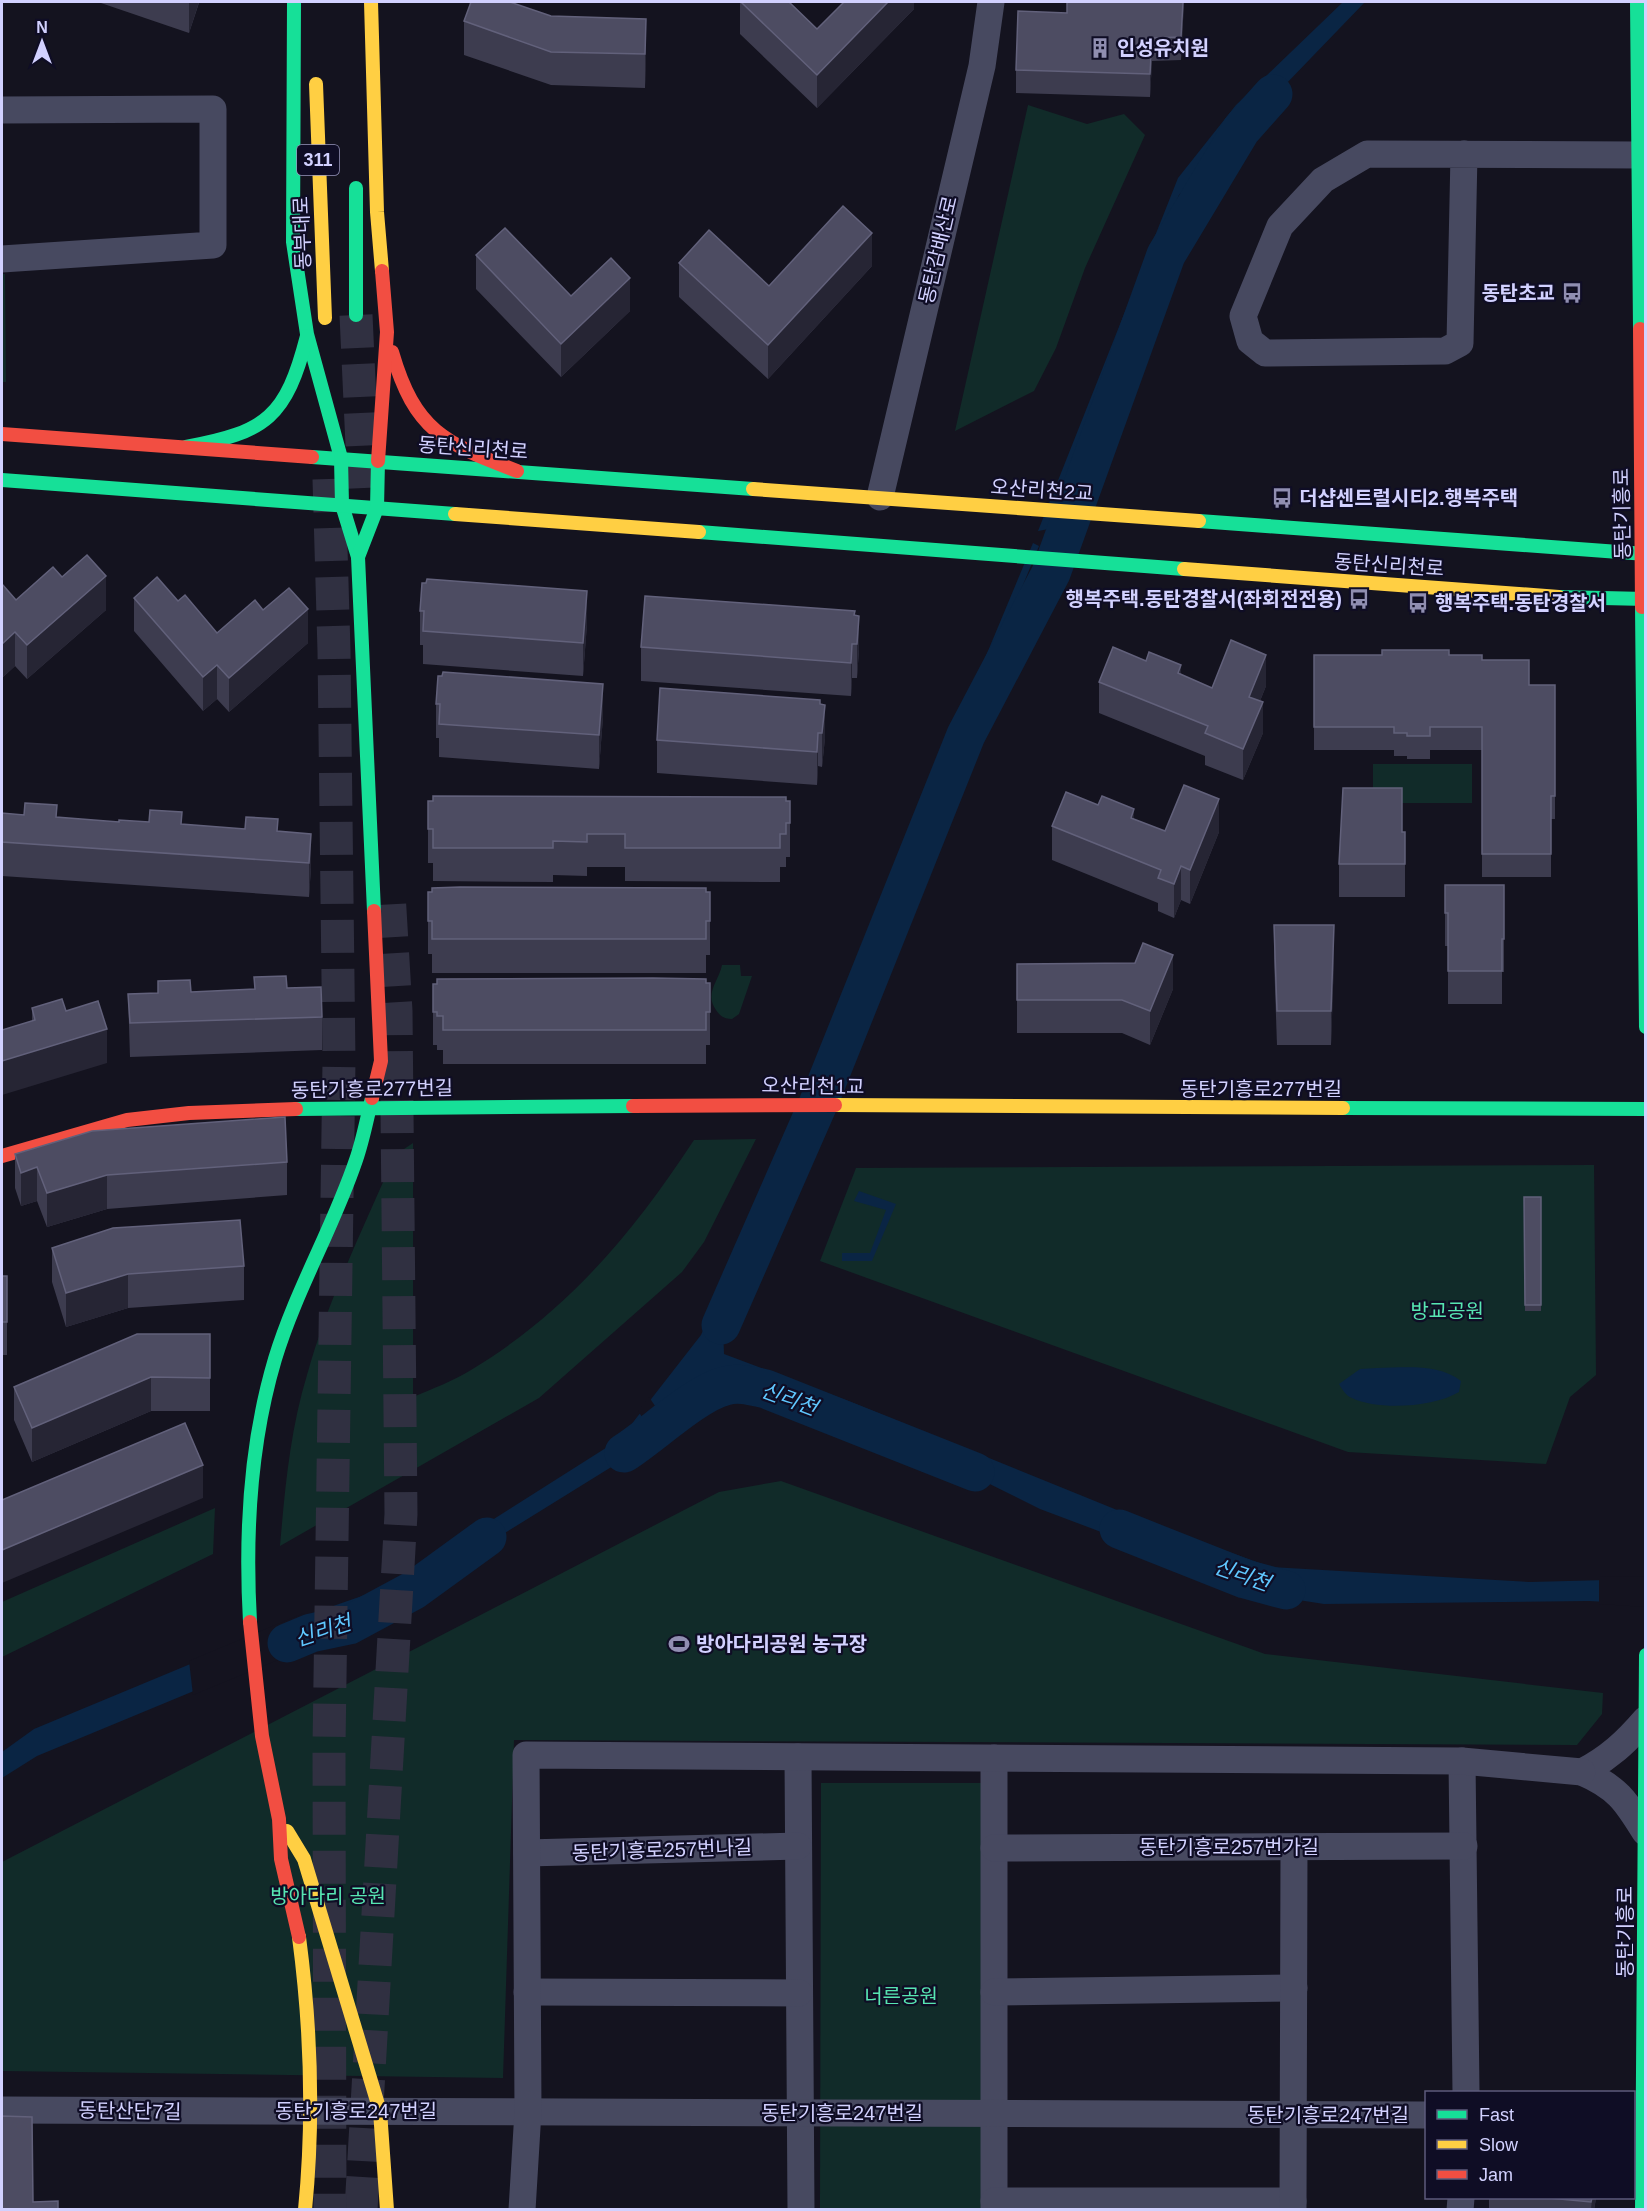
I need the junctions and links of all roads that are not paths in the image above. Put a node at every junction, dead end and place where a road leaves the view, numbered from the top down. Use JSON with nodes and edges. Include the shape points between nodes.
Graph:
{"nodes":[{"id":1,"x":294,"y":2,"type":"edge"},
{"id":2,"x":371,"y":2,"type":"edge"},
{"id":3,"x":991,"y":2,"type":"edge"},
{"id":4,"x":1637,"y":2,"type":"edge"},
{"id":5,"x":316,"y":68,"type":"dead end"},
{"id":6,"x":2,"y":110,"type":"edge"},
{"id":7,"x":1464,"y":154,"type":"junction"},
{"id":8,"x":1639,"y":155,"type":"junction"},
{"id":9,"x":356,"y":176,"type":"dead end"},
{"id":10,"x":2,"y":259,"type":"edge"},
{"id":11,"x":356,"y":315,"type":"tunnel mouth"},
{"id":12,"x":325,"y":318,"type":"dead end"},
{"id":13,"x":387,"y":332,"type":"junction"},
{"id":14,"x":307,"y":334,"type":"junction"},
{"id":15,"x":2,"y":434,"type":"edge"},
{"id":16,"x":186,"y":447,"type":"junction"},
{"id":17,"x":341,"y":458,"type":"junction"},
{"id":18,"x":378,"y":460,"type":"junction"},
{"id":19,"x":517,"y":471,"type":"junction"},
{"id":20,"x":2,"y":480,"type":"edge"},
{"id":21,"x":880,"y":497,"type":"junction"},
{"id":22,"x":942,"y":502,"type":"joint"},
{"id":23,"x":342,"y":505,"type":"junction"},
{"id":24,"x":377,"y":508,"type":"junction"},
{"id":25,"x":1140,"y":517,"type":"joint"},
{"id":26,"x":1644,"y":554,"type":"edge"},
{"id":27,"x":358,"y":557,"type":"junction"},
{"id":28,"x":1644,"y":599,"type":"edge"},
{"id":29,"x":1646,"y":1027,"type":"edge"},
{"id":30,"x":749,"y":1105,"type":"joint"},
{"id":31,"x":876,"y":1107,"type":"joint"},
{"id":32,"x":370,"y":1108,"type":"junction"},
{"id":33,"x":1646,"y":1109,"type":"edge"},
{"id":34,"x":2,"y":1156,"type":"edge"},
{"id":35,"x":1646,"y":1654,"type":"edge"},
{"id":36,"x":1645,"y":1687,"type":"edge"},
{"id":37,"x":1645,"y":1720,"type":"edge"},
{"id":38,"x":798,"y":1757,"type":"junction"},
{"id":39,"x":994,"y":1758,"type":"junction"},
{"id":40,"x":1462,"y":1761,"type":"junction"},
{"id":41,"x":1582,"y":1772,"type":"junction"},
{"id":42,"x":279,"y":1819,"type":"junction"},
{"id":43,"x":1645,"y":1832,"type":"edge"},
{"id":44,"x":798,"y":1846,"type":"junction"},
{"id":45,"x":1464,"y":1846,"type":"junction"},
{"id":46,"x":1294,"y":1847,"type":"junction"},
{"id":47,"x":994,"y":1848,"type":"junction"},
{"id":48,"x":527,"y":1853,"type":"junction"},
{"id":49,"x":1294,"y":1988,"type":"junction"},
{"id":50,"x":527,"y":1992,"type":"junction"},
{"id":51,"x":994,"y":1992,"type":"junction"},
{"id":52,"x":799,"y":1993,"type":"junction"},
{"id":53,"x":1466,"y":2091,"type":"edge"},
{"id":54,"x":2,"y":2110,"type":"edge"},
{"id":55,"x":380,"y":2111,"type":"junction"},
{"id":56,"x":528,"y":2111,"type":"junction"},
{"id":57,"x":258,"y":2112,"type":"joint"},
{"id":58,"x":310,"y":2112,"type":"junction"},
{"id":59,"x":800,"y":2112,"type":"junction"},
{"id":60,"x":994,"y":2113,"type":"junction"},
{"id":61,"x":1293,"y":2115,"type":"junction"},
{"id":62,"x":1425,"y":2115,"type":"edge"},
{"id":63,"x":1641,"y":2116,"type":"edge"},
{"id":64,"x":994,"y":2205,"type":"edge"},
{"id":65,"x":1293,"y":2205,"type":"edge"},
{"id":66,"x":305,"y":2210,"type":"edge"},
{"id":67,"x":387,"y":2210,"type":"edge"},
{"id":68,"x":522,"y":2210,"type":"edge"},
{"id":69,"x":801,"y":2210,"type":"edge"},
{"id":70,"x":1642,"y":2210,"type":"edge"}],
"edges":[{"from":1,"to":14,"type":"main road","via":[[293,242]]},
{"from":2,"to":13,"type":"main road","via":[[377,212]]},
{"from":3,"to":21,"type":"street","name":"동탄감배산로","via":[[981,66]]},
{"from":4,"to":8,"type":"main road","name":"동탄기흥로"},
{"from":5,"to":12,"type":"main road","name":"동부대로","number":"311"},
{"from":6,"to":10,"type":"street","via":[[213,109],[213,245]]},
{"from":7,"to":7,"type":"street","via":[[1367,154],[1323,180],[1280,226],[1243,316],[1250,341],[1265,353],[1445,351],[1460,343]]},
{"from":7,"to":8,"type":"street"},
{"from":8,"to":26,"type":"main road","name":"동탄기흥로"},
{"from":9,"to":11,"type":"main road","number":"311"},
{"from":13,"to":18,"type":"main road"},
{"from":13,"to":19,"type":"main road","via":[[407,399],[429,429],[457,448]]},
{"from":14,"to":16,"type":"main road","via":[[291,392],[274,415],[220,441]]},
{"from":14,"to":17,"type":"main road"},
{"from":15,"to":16,"type":"main road","name":"동탄신리천로"},
{"from":16,"to":17,"type":"main road","name":"동탄신리천로"},
{"from":17,"to":18,"type":"main road","name":"동탄신리천로"},
{"from":17,"to":23,"type":"main road"},
{"from":18,"to":19,"type":"main road","name":"동탄신리천로"},
{"from":18,"to":24,"type":"main road"},
{"from":19,"to":21,"type":"main road","name":"동탄신리천로"},
{"from":20,"to":23,"type":"main road"},
{"from":21,"to":22,"type":"main road","name":"동탄신리천로"},
{"from":22,"to":25,"type":"main road","name":"오산리천2교"},
{"from":23,"to":24,"type":"main road"},
{"from":23,"to":27,"type":"main road"},
{"from":24,"to":27,"type":"main road"},
{"from":24,"to":28,"type":"main road","name":"동탄신리천로","via":[[1562,597]]},
{"from":25,"to":26,"type":"main road","name":"동탄신리천로"},
{"from":26,"to":28,"type":"main road","name":"동탄기흥로"},
{"from":27,"to":32,"type":"main road","via":[[381,1061]]},
{"from":28,"to":29,"type":"main road","name":"동탄기흥로"},
{"from":30,"to":31,"type":"main road","name":"오산리천1교"},
{"from":30,"to":32,"type":"main road","name":"동탄기흥로277번길"},
{"from":31,"to":33,"type":"main road","name":"동탄기흥로277번길"},
{"from":32,"to":34,"type":"main road","name":"동탄기흥로277번길","via":[[212,1112],[127,1120]]},
{"from":32,"to":42,"type":"main road","via":[[356,1160],[275,1360],[254,1460],[248,1580],[253,1666]]},
{"from":35,"to":36,"type":"main road","name":"동탄기흥로"},
{"from":36,"to":37,"type":"main road","name":"동탄기흥로"},
{"from":37,"to":41,"type":"street","via":[[1608,1759]]},
{"from":37,"to":43,"type":"main road","name":"동탄기흥로"},
{"from":38,"to":39,"type":"street"},
{"from":38,"to":44,"type":"street"},
{"from":38,"to":48,"type":"street","via":[[526,1755]]},
{"from":39,"to":40,"type":"street"},
{"from":39,"to":47,"type":"street"},
{"from":40,"to":41,"type":"street"},
{"from":40,"to":45,"type":"street"},
{"from":41,"to":43,"type":"street","via":[[1623,1796]]},
{"from":42,"to":55,"type":"main road","via":[[304,1859]]},
{"from":42,"to":58,"type":"main road","via":[[281,1859],[299,1937],[309,2013]]},
{"from":43,"to":63,"type":"main road","name":"동탄기흥로"},
{"from":44,"to":48,"type":"street","name":"동탄기흥로257번나길"},
{"from":44,"to":52,"type":"street"},
{"from":45,"to":46,"type":"street","name":"동탄기흥로257번가길"},
{"from":45,"to":53,"type":"street"},
{"from":46,"to":47,"type":"street","name":"동탄기흥로257번가길"},
{"from":46,"to":49,"type":"street"},
{"from":47,"to":51,"type":"street"},
{"from":48,"to":50,"type":"street"},
{"from":49,"to":51,"type":"street"},
{"from":49,"to":61,"type":"street"},
{"from":50,"to":52,"type":"street"},
{"from":50,"to":56,"type":"street"},
{"from":51,"to":60,"type":"street"},
{"from":52,"to":59,"type":"street"},
{"from":54,"to":57,"type":"street","name":"동탄산단7길"},
{"from":55,"to":56,"type":"street","name":"동탄기흥로247번길"},
{"from":55,"to":58,"type":"street","name":"동탄기흥로247번길"},
{"from":55,"to":67,"type":"main road"},
{"from":56,"to":59,"type":"street","name":"동탄기흥로247번길"},
{"from":56,"to":68,"type":"street"},
{"from":57,"to":58,"type":"street","name":"동탄기흥로247번길"},
{"from":58,"to":66,"type":"main road"},
{"from":59,"to":60,"type":"street","name":"동탄기흥로247번길"},
{"from":59,"to":69,"type":"street"},
{"from":60,"to":61,"type":"street","name":"동탄기흥로247번길"},
{"from":60,"to":64,"type":"street"},
{"from":61,"to":62,"type":"street","name":"동탄기흥로247번길"},
{"from":61,"to":65,"type":"street"},
{"from":63,"to":70,"type":"main road","name":"동탄기흥로"},
{"from":64,"to":65,"type":"street"}]}
